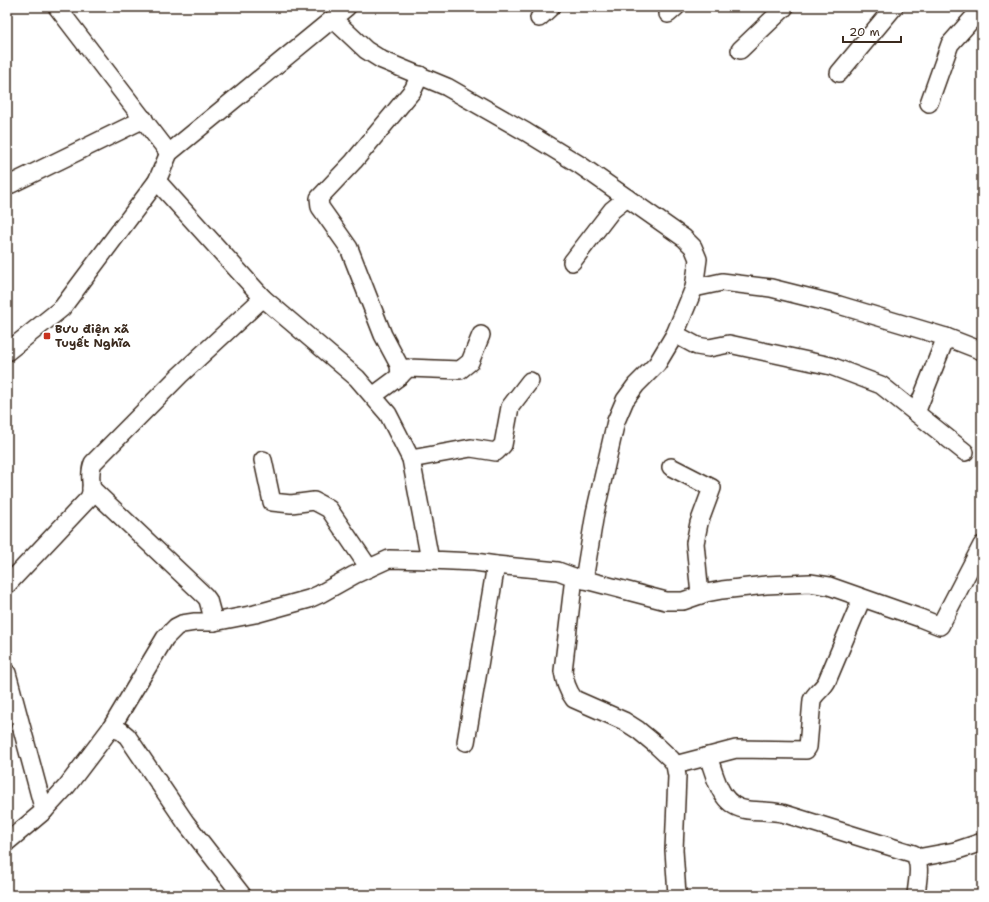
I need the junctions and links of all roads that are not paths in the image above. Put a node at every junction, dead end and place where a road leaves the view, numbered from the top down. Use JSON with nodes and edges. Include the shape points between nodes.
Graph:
{"nodes":[{"id":1,"x":57,"y":7,"type":"edge"},
{"id":2,"x":346,"y":7,"type":"edge"},
{"id":3,"x":786,"y":7,"type":"edge"},
{"id":4,"x":894,"y":7,"type":"edge"},
{"id":5,"x":982,"y":8,"type":"edge"},
{"id":6,"x":333,"y":19,"type":"junction"},
{"id":7,"x":740,"y":50,"type":"dead end"},
{"id":8,"x":840,"y":73,"type":"dead end"},
{"id":9,"x":420,"y":75,"type":"junction"},
{"id":10,"x":929,"y":103,"type":"dead end"},
{"id":11,"x":144,"y":119,"type":"junction"},
{"id":12,"x":170,"y":153,"type":"junction"},
{"id":13,"x":157,"y":181,"type":"junction"},
{"id":14,"x":7,"y":186,"type":"edge"},
{"id":15,"x":627,"y":198,"type":"junction"},
{"id":16,"x":572,"y":262,"type":"dead end"},
{"id":17,"x":694,"y":288,"type":"junction"},
{"id":18,"x":263,"y":298,"type":"junction"},
{"id":19,"x":675,"y":334,"type":"junction"},
{"id":20,"x":481,"y":335,"type":"dead end"},
{"id":21,"x":946,"y":337,"type":"junction"},
{"id":22,"x":982,"y":351,"type":"edge"},
{"id":23,"x":7,"y":352,"type":"edge"},
{"id":24,"x":400,"y":376,"type":"junction"},
{"id":25,"x":530,"y":382,"type":"dead end"},
{"id":26,"x":374,"y":396,"type":"junction"},
{"id":27,"x":916,"y":413,"type":"junction"},
{"id":28,"x":965,"y":452,"type":"dead end"},
{"id":29,"x":411,"y":459,"type":"junction"},
{"id":30,"x":263,"y":460,"type":"dead end"},
{"id":31,"x":671,"y":467,"type":"dead end"},
{"id":32,"x":91,"y":488,"type":"junction"},
{"id":33,"x":982,"y":545,"type":"edge"},
{"id":34,"x":430,"y":560,"type":"junction"},
{"id":35,"x":496,"y":565,"type":"junction"},
{"id":36,"x":369,"y":568,"type":"junction"},
{"id":37,"x":579,"y":579,"type":"junction"},
{"id":38,"x":7,"y":585,"type":"edge"},
{"id":39,"x":700,"y":595,"type":"junction"},
{"id":40,"x":862,"y":598,"type":"junction"},
{"id":41,"x":214,"y":622,"type":"junction"},
{"id":42,"x":7,"y":673,"type":"edge"},
{"id":43,"x":111,"y":728,"type":"junction"},
{"id":44,"x":466,"y":742,"type":"dead end"},
{"id":45,"x":708,"y":756,"type":"junction"},
{"id":46,"x":675,"y":766,"type":"junction"},
{"id":47,"x":44,"y":812,"type":"junction"},
{"id":48,"x":7,"y":842,"type":"edge"},
{"id":49,"x":982,"y":842,"type":"edge"},
{"id":50,"x":917,"y":858,"type":"junction"},
{"id":51,"x":242,"y":895,"type":"edge"},
{"id":52,"x":677,"y":895,"type":"edge"},
{"id":53,"x":916,"y":895,"type":"edge"}],
"edges":[{"from":1,"to":11,"type":"street"},
{"from":2,"to":6,"type":"street"},
{"from":3,"to":7,"type":"street"},
{"from":4,"to":8,"type":"street"},
{"from":5,"to":10,"type":"street","via":[[950,44]]},
{"from":6,"to":9,"type":"street","via":[[366,50],[382,60]]},
{"from":6,"to":12,"type":"street"},
{"from":9,"to":15,"type":"street","via":[[447,87],[526,132]]},
{"from":9,"to":24,"type":"street","via":[[413,90],[354,161],[319,198],[320,207],[349,248],[384,335],[399,365]]},
{"from":11,"to":12,"type":"street"},
{"from":11,"to":14,"type":"street"},
{"from":12,"to":13,"type":"street"},
{"from":13,"to":18,"type":"street"},
{"from":13,"to":23,"type":"street","via":[[62,308]]},
{"from":15,"to":16,"type":"street","via":[[612,210]]},
{"from":15,"to":17,"type":"street","via":[[693,247],[698,259]]},
{"from":17,"to":19,"type":"street"},
{"from":17,"to":21,"type":"street","via":[[722,282],[771,288]]},
{"from":18,"to":26,"type":"street","via":[[352,373]]},
{"from":18,"to":32,"type":"street","via":[[180,375],[93,463],[90,470]]},
{"from":19,"to":27,"type":"street","via":[[703,348],[729,344],[831,366],[880,385]]},
{"from":19,"to":37,"type":"street","via":[[657,364],[625,400],[616,421]]},
{"from":20,"to":24,"type":"street","via":[[470,362],[460,370],[408,368]]},
{"from":21,"to":22,"type":"street"},
{"from":21,"to":27,"type":"street"},
{"from":24,"to":26,"type":"street"},
{"from":25,"to":29,"type":"street","via":[[510,407],[503,445],[496,452],[471,448]]},
{"from":26,"to":29,"type":"street","via":[[388,414]]},
{"from":27,"to":28,"type":"street"},
{"from":29,"to":34,"type":"street"},
{"from":30,"to":36,"type":"street","via":[[272,502],[291,504],[314,501],[329,509]]},
{"from":31,"to":39,"type":"street","via":[[712,488],[699,523],[695,543]]},
{"from":32,"to":38,"type":"street","via":[[89,498]]},
{"from":32,"to":41,"type":"street","via":[[205,596]]},
{"from":33,"to":40,"type":"street","via":[[940,626]]},
{"from":34,"to":35,"type":"street"},
{"from":34,"to":36,"type":"street","via":[[389,559]]},
{"from":35,"to":37,"type":"street","via":[[558,570]]},
{"from":35,"to":44,"type":"street"},
{"from":36,"to":41,"type":"street","via":[[309,599]]},
{"from":37,"to":39,"type":"street","via":[[666,601],[684,601]]},
{"from":37,"to":46,"type":"street","via":[[563,671],[566,686],[574,698],[638,730],[656,744]]},
{"from":39,"to":40,"type":"street","via":[[722,590],[810,583],[829,586]]},
{"from":40,"to":45,"type":"street","via":[[827,681],[812,700],[806,750],[736,749]]},
{"from":41,"to":43,"type":"street","via":[[195,622],[176,627],[165,638]]},
{"from":42,"to":47,"type":"street"},
{"from":43,"to":47,"type":"street"},
{"from":43,"to":51,"type":"street","via":[[127,736],[182,817]]},
{"from":45,"to":46,"type":"street"},
{"from":45,"to":50,"type":"street","via":[[722,795],[731,805],[746,810],[782,813],[914,854]]},
{"from":46,"to":52,"type":"street","via":[[677,776],[674,850]]},
{"from":47,"to":48,"type":"street"},
{"from":49,"to":50,"type":"street","via":[[955,851]]},
{"from":50,"to":53,"type":"street","via":[[919,870]]}]}
